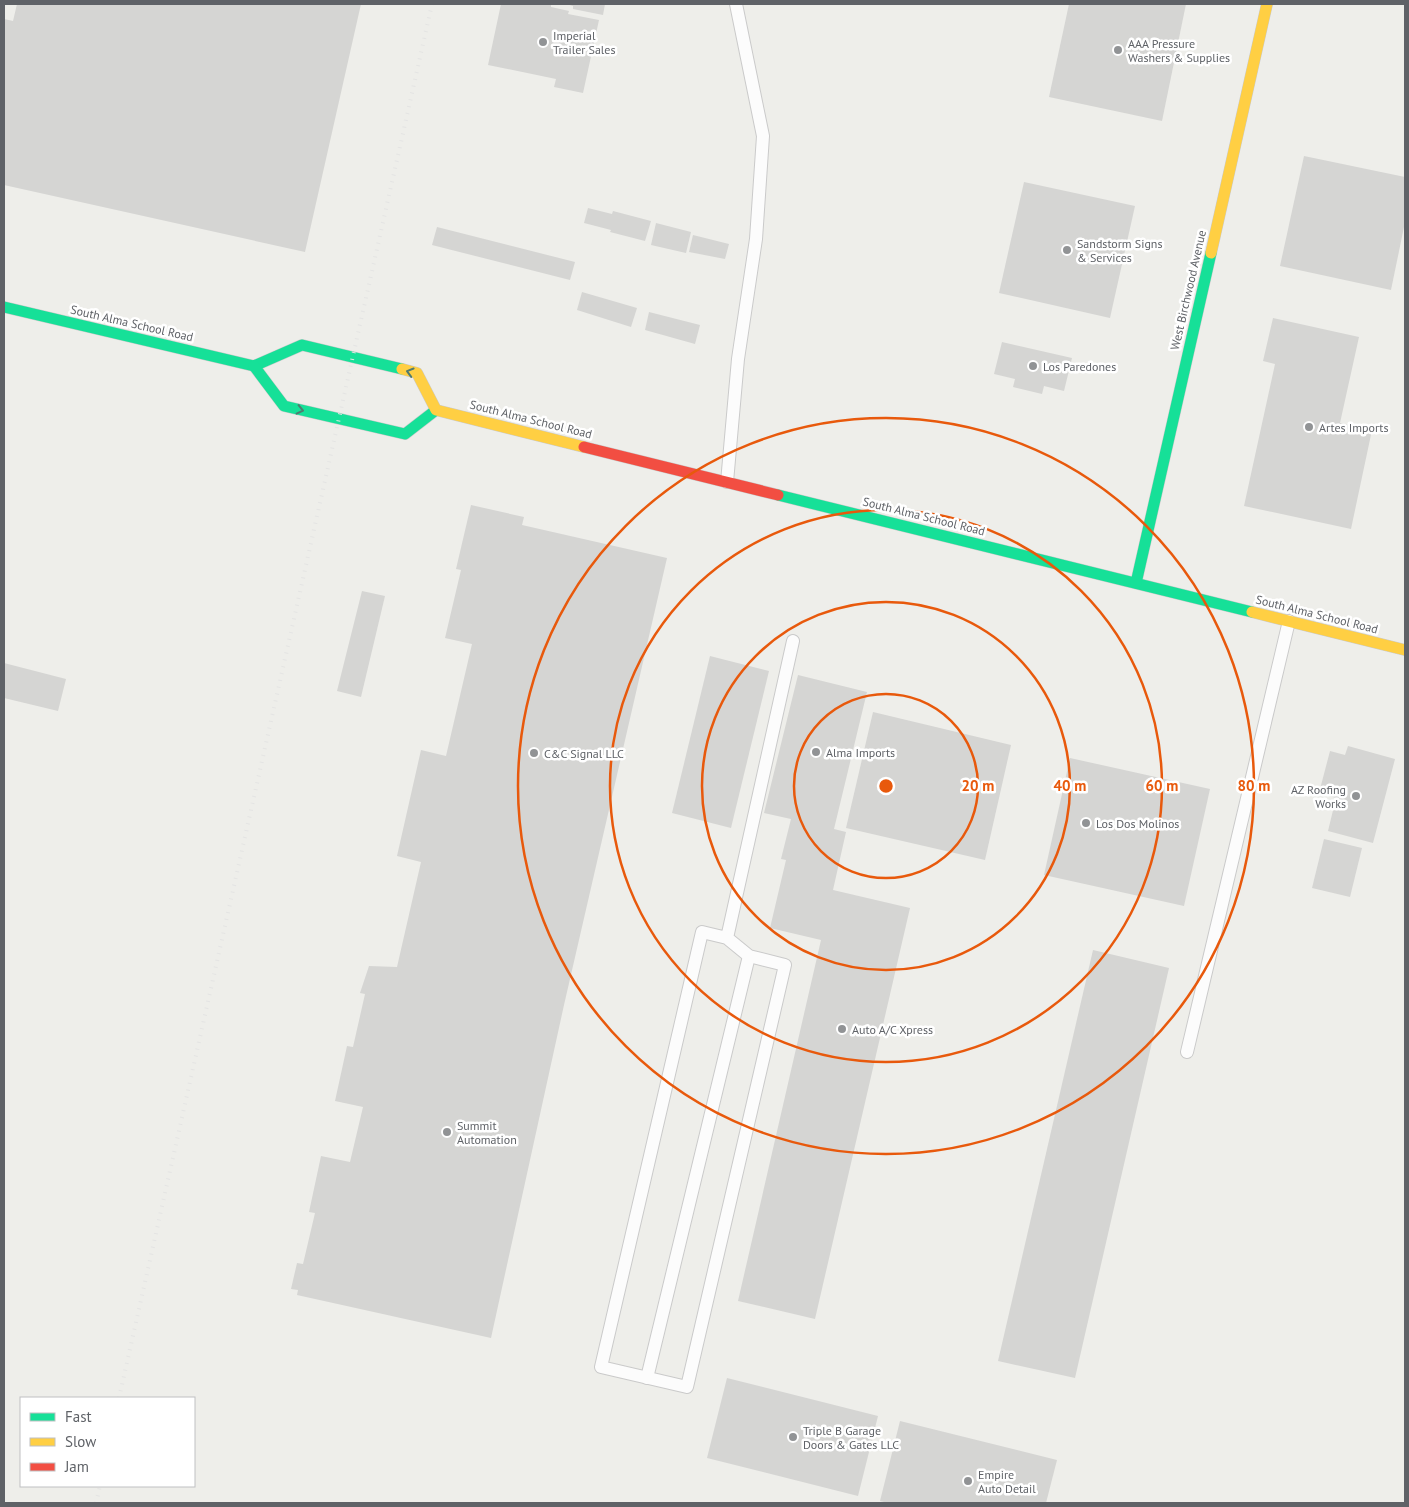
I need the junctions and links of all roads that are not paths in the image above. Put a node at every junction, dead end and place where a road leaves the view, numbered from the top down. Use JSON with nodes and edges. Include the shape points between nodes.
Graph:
{"nodes":[{"id":1,"x":736,"y":4,"type":"edge"},
{"id":2,"x":1267,"y":4,"type":"edge"},
{"id":3,"x":4,"y":307,"type":"edge"},
{"id":4,"x":254,"y":366,"type":"junction"},
{"id":5,"x":436,"y":410,"type":"junction"},
{"id":6,"x":726,"y":482,"type":"junction"},
{"id":7,"x":1136,"y":583,"type":"junction"},
{"id":8,"x":1289,"y":621,"type":"junction"},
{"id":9,"x":793,"y":641,"type":"dead end"},
{"id":10,"x":1405,"y":650,"type":"edge"},
{"id":11,"x":727,"y":938,"type":"junction"},
{"id":12,"x":749,"y":956,"type":"junction"},
{"id":13,"x":1187,"y":1052,"type":"dead end"},
{"id":14,"x":647,"y":1378,"type":"junction"}],
"edges":[{"from":1,"to":6,"type":"lane","via":[[763,136],[756,239],[738,359]]},
{"from":2,"to":7,"type":"main road","name":"West Birchwood Avenue"},
{"from":3,"to":4,"type":"main road","name":"South Alma School Road"},
{"from":5,"to":4,"type":"main road","one_way":true,"via":[[417,373],[302,345]]},
{"from":4,"to":5,"type":"main road","one_way":true,"via":[[284,406],[405,434]]},
{"from":5,"to":6,"type":"main road","name":"South Alma School Road"},
{"from":6,"to":7,"type":"main road","name":"South Alma School Road"},
{"from":7,"to":8,"type":"main road","name":"South Alma School Road"},
{"from":8,"to":10,"type":"main road","name":"South Alma School Road"},
{"from":8,"to":13,"type":"lane"},
{"from":9,"to":11,"type":"lane"},
{"from":11,"to":12,"type":"lane"},
{"from":11,"to":14,"type":"lane","via":[[702,932],[601,1367]]},
{"from":12,"to":14,"type":"lane"},
{"from":12,"to":14,"type":"lane","via":[[785,965],[687,1387]]}]}
